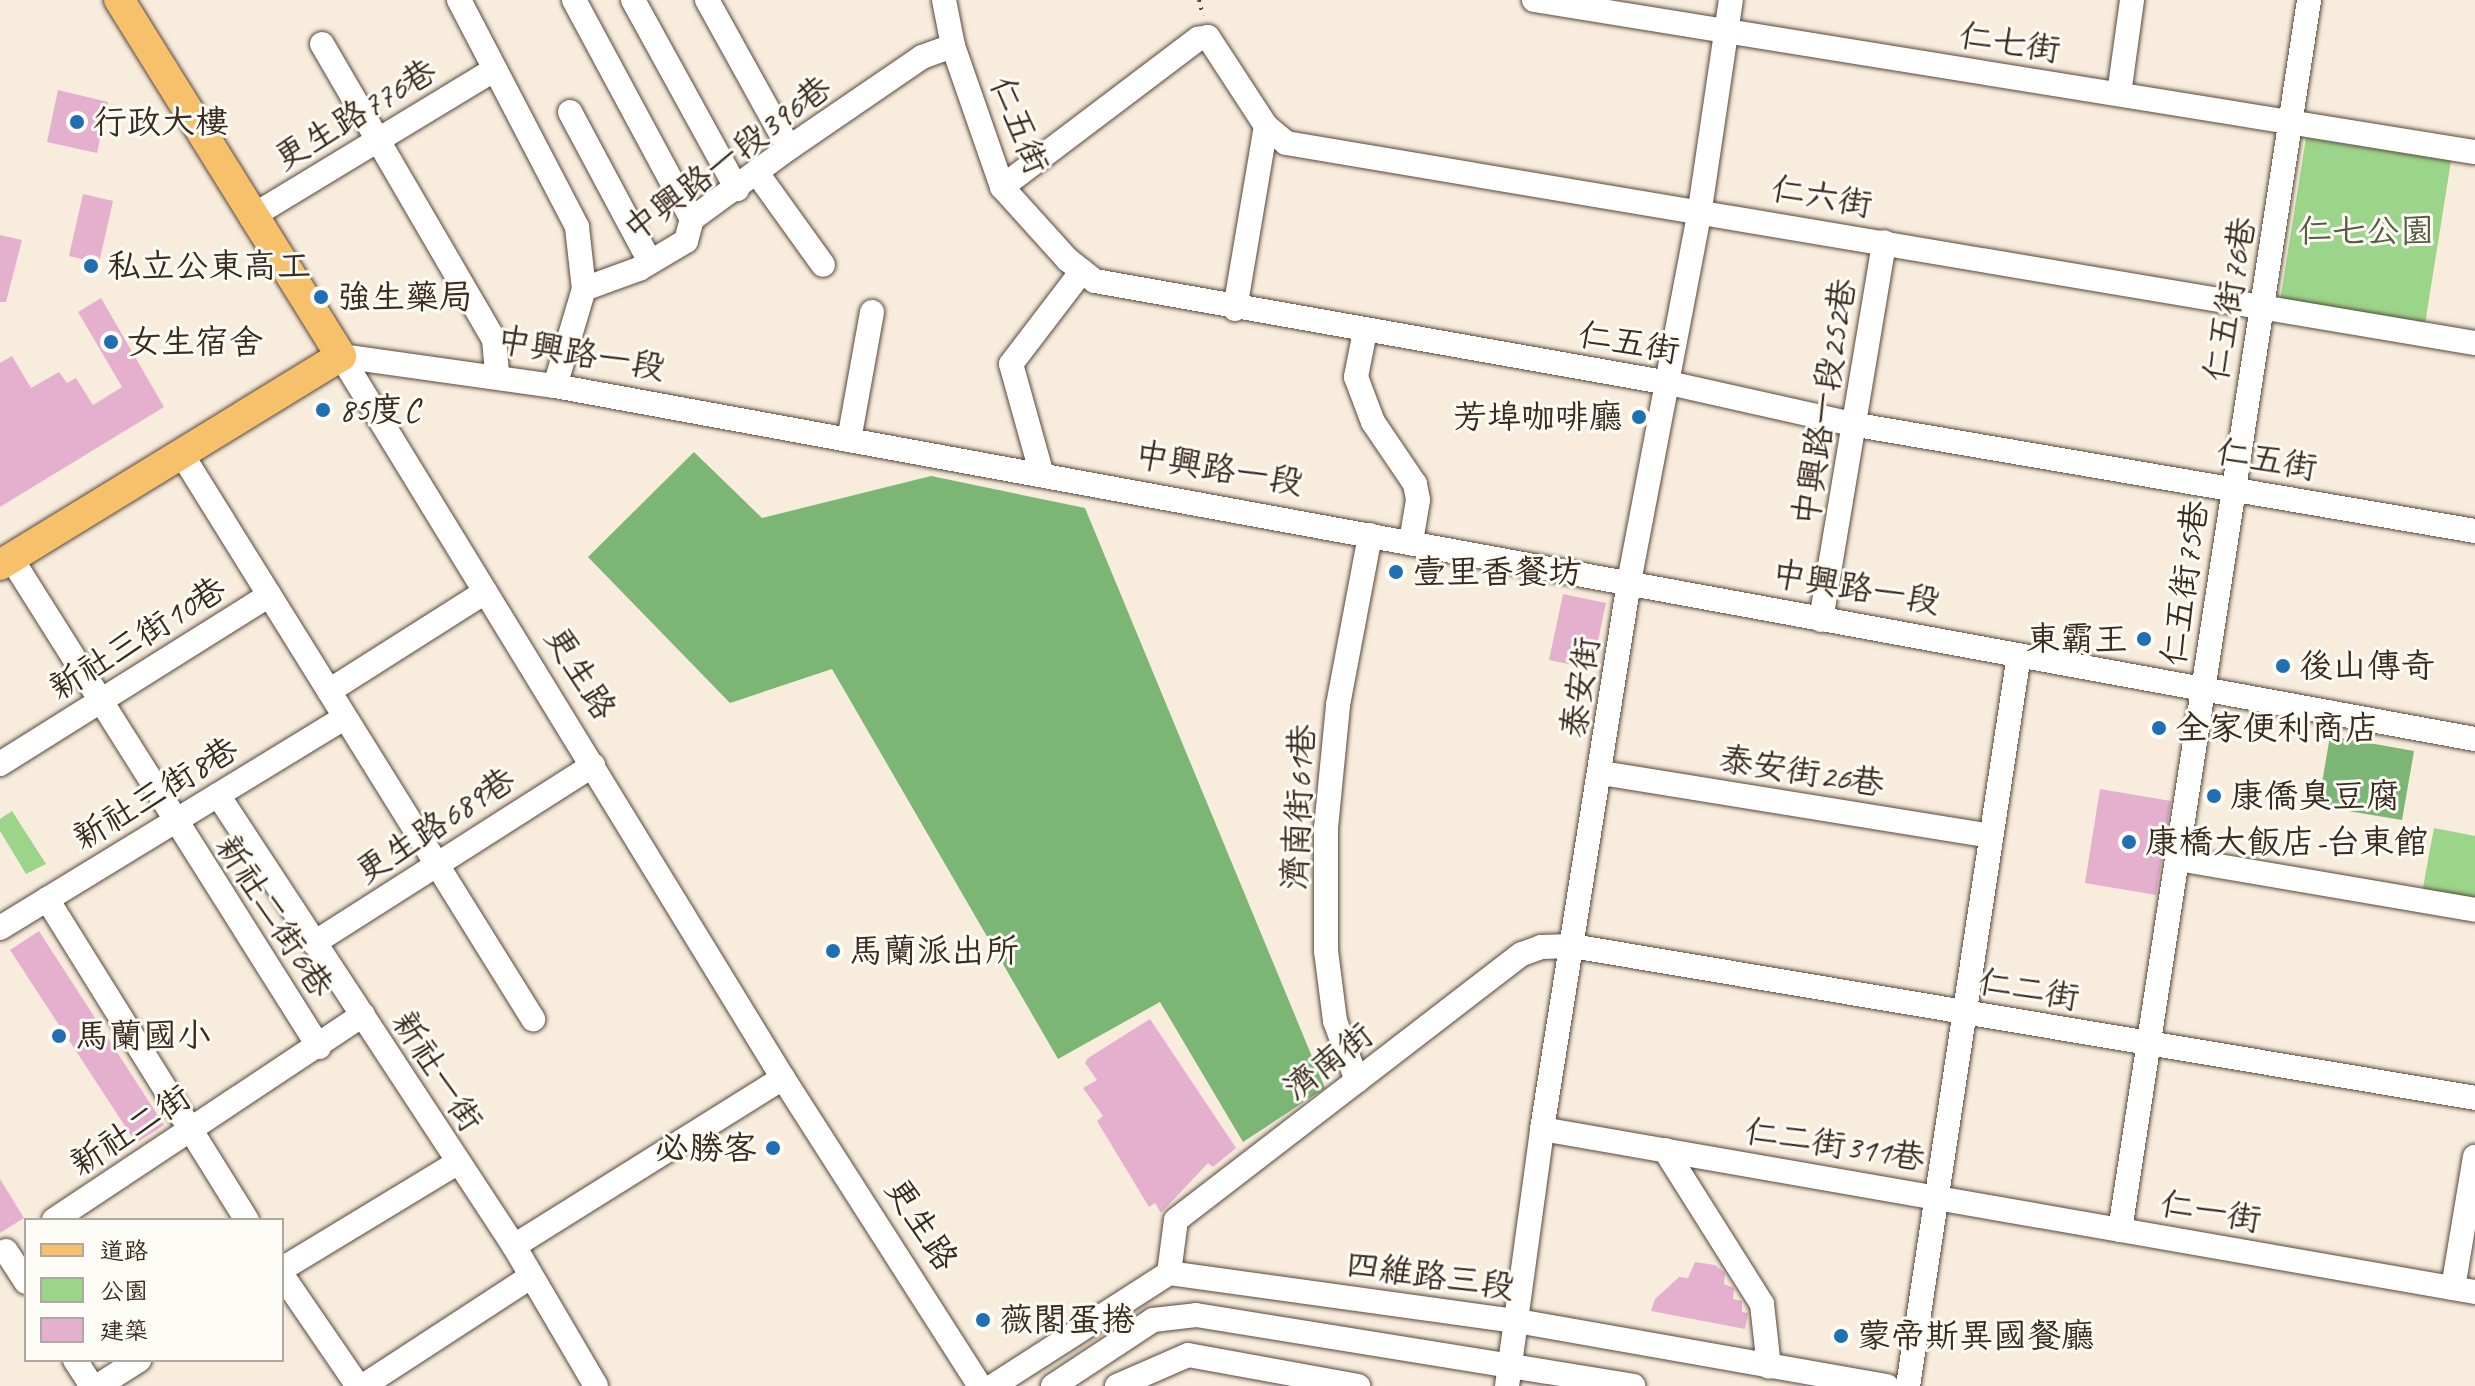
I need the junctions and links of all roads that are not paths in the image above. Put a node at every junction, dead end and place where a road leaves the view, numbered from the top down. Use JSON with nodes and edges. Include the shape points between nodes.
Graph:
{"nodes":[{"id":1,"x":119,"y":0,"type":"edge"},
{"id":2,"x":459,"y":0,"type":"edge"},
{"id":3,"x":574,"y":0,"type":"edge"},
{"id":4,"x":633,"y":0,"type":"edge"},
{"id":5,"x":707,"y":0,"type":"edge"},
{"id":6,"x":944,"y":0,"type":"edge"},
{"id":7,"x":1534,"y":0,"type":"edge"},
{"id":8,"x":1731,"y":0,"type":"edge"},
{"id":9,"x":2132,"y":0,"type":"edge"},
{"id":10,"x":2309,"y":0,"type":"edge"},
{"id":11,"x":1726,"y":31,"type":"junction"},
{"id":12,"x":322,"y":44,"type":"dead end"},
{"id":13,"x":953,"y":46,"type":"junction"},
{"id":14,"x":495,"y":69,"type":"junction"},
{"id":15,"x":2119,"y":94,"type":"junction"},
{"id":16,"x":570,"y":112,"type":"dead end"},
{"id":17,"x":2292,"y":123,"type":"junction"},
{"id":18,"x":1266,"y":126,"type":"junction"},
{"id":19,"x":381,"y":138,"type":"junction"},
{"id":20,"x":789,"y":148,"type":"junction"},
{"id":21,"x":2475,"y":152,"type":"edge"},
{"id":22,"x":757,"y":173,"type":"junction"},
{"id":23,"x":1002,"y":187,"type":"junction"},
{"id":24,"x":737,"y":189,"type":"junction"},
{"id":25,"x":1700,"y":209,"type":"junction"},
{"id":26,"x":251,"y":217,"type":"junction"},
{"id":27,"x":692,"y":219,"type":"junction"},
{"id":28,"x":1884,"y":242,"type":"junction"},
{"id":29,"x":650,"y":262,"type":"junction"},
{"id":30,"x":823,"y":265,"type":"dead end"},
{"id":31,"x":1082,"y":271,"type":"junction"},
{"id":32,"x":584,"y":289,"type":"junction"},
{"id":33,"x":1235,"y":309,"type":"junction"},
{"id":34,"x":2263,"y":309,"type":"junction"},
{"id":35,"x":872,"y":312,"type":"dead end"},
{"id":36,"x":1365,"y":331,"type":"junction"},
{"id":37,"x":2475,"y":343,"type":"edge"},
{"id":38,"x":341,"y":356,"type":"junction"},
{"id":39,"x":497,"y":377,"type":"junction"},
{"id":40,"x":1669,"y":383,"type":"junction"},
{"id":41,"x":555,"y":386,"type":"junction"},
{"id":42,"x":1857,"y":425,"type":"junction"},
{"id":43,"x":849,"y":440,"type":"junction"},
{"id":44,"x":181,"y":453,"type":"junction"},
{"id":45,"x":1042,"y":475,"type":"junction"},
{"id":46,"x":2231,"y":487,"type":"junction"},
{"id":47,"x":2475,"y":531,"type":"edge"},
{"id":48,"x":1370,"y":535,"type":"junction"},
{"id":49,"x":1411,"y":542,"type":"junction"},
{"id":50,"x":6,"y":562,"type":"edge"},
{"id":51,"x":1629,"y":582,"type":"junction"},
{"id":52,"x":485,"y":592,"type":"junction"},
{"id":53,"x":269,"y":595,"type":"junction"},
{"id":54,"x":1821,"y":620,"type":"junction"},
{"id":55,"x":2019,"y":655,"type":"junction"},
{"id":56,"x":2204,"y":689,"type":"junction"},
{"id":57,"x":329,"y":691,"type":"junction"},
{"id":58,"x":99,"y":702,"type":"junction"},
{"id":59,"x":345,"y":717,"type":"junction"},
{"id":60,"x":2475,"y":739,"type":"edge"},
{"id":61,"x":0,"y":764,"type":"edge"},
{"id":62,"x":593,"y":765,"type":"junction"},
{"id":63,"x":1602,"y":773,"type":"junction"},
{"id":64,"x":218,"y":795,"type":"junction"},
{"id":65,"x":173,"y":822,"type":"junction"},
{"id":66,"x":1991,"y":836,"type":"junction"},
{"id":67,"x":2178,"y":859,"type":"junction"},
{"id":68,"x":437,"y":864,"type":"junction"},
{"id":69,"x":47,"y":899,"type":"junction"},
{"id":70,"x":2475,"y":910,"type":"edge"},
{"id":71,"x":0,"y":928,"type":"edge"},
{"id":72,"x":314,"y":943,"type":"junction"},
{"id":73,"x":1572,"y":946,"type":"junction"},
{"id":74,"x":1964,"y":1012,"type":"junction"},
{"id":75,"x":363,"y":1015,"type":"junction"},
{"id":76,"x":533,"y":1019,"type":"dead end"},
{"id":77,"x":2149,"y":1043,"type":"junction"},
{"id":78,"x":319,"y":1047,"type":"junction"},
{"id":79,"x":783,"y":1078,"type":"junction"},
{"id":80,"x":1357,"y":1081,"type":"junction"},
{"id":81,"x":2475,"y":1098,"type":"edge"},
{"id":82,"x":1542,"y":1129,"type":"junction"},
{"id":83,"x":190,"y":1131,"type":"junction"},
{"id":84,"x":1665,"y":1150,"type":"junction"},
{"id":85,"x":2475,"y":1157,"type":"edge"},
{"id":86,"x":457,"y":1163,"type":"junction"},
{"id":87,"x":1935,"y":1197,"type":"junction"},
{"id":88,"x":57,"y":1218,"type":"edge"},
{"id":89,"x":246,"y":1218,"type":"edge"},
{"id":90,"x":2120,"y":1230,"type":"junction"},
{"id":91,"x":514,"y":1246,"type":"junction"},
{"id":92,"x":11,"y":1248,"type":"edge"},
{"id":93,"x":284,"y":1271,"type":"edge"},
{"id":94,"x":1169,"y":1273,"type":"junction"},
{"id":95,"x":284,"y":1275,"type":"edge"},
{"id":96,"x":24,"y":1277,"type":"edge"},
{"id":97,"x":530,"y":1277,"type":"junction"},
{"id":98,"x":2464,"y":1290,"type":"edge"},
{"id":99,"x":1517,"y":1321,"type":"junction"},
{"id":100,"x":76,"y":1362,"type":"edge"},
{"id":101,"x":136,"y":1362,"type":"edge"},
{"id":102,"x":1769,"y":1367,"type":"junction"},
{"id":103,"x":1508,"y":1375,"type":"edge"},
{"id":104,"x":92,"y":1386,"type":"edge"},
{"id":105,"x":98,"y":1386,"type":"edge"},
{"id":106,"x":361,"y":1386,"type":"edge"},
{"id":107,"x":596,"y":1386,"type":"edge"},
{"id":108,"x":980,"y":1386,"type":"edge"},
{"id":109,"x":993,"y":1386,"type":"edge"},
{"id":110,"x":1053,"y":1386,"type":"edge"},
{"id":111,"x":1117,"y":1386,"type":"edge"},
{"id":112,"x":1358,"y":1386,"type":"edge"},
{"id":113,"x":1633,"y":1386,"type":"edge"},
{"id":114,"x":1887,"y":1386,"type":"edge"},
{"id":115,"x":1908,"y":1386,"type":"edge"}],
"edges":[{"from":1,"to":26,"type":"main road","name":"更生路"},
{"from":2,"to":14,"type":"street"},
{"from":3,"to":27,"type":"street"},
{"from":4,"to":24,"type":"street"},
{"from":5,"to":20,"type":"street"},
{"from":6,"to":13,"type":"street","name":"仁五街"},
{"from":7,"to":11,"type":"street","name":"仁七街"},
{"from":8,"to":11,"type":"street","name":"泰安街"},
{"from":9,"to":15,"type":"street"},
{"from":10,"to":17,"type":"street","name":"仁五街76巷"},
{"from":11,"to":15,"type":"street","name":"仁七街"},
{"from":11,"to":25,"type":"street","name":"泰安街"},
{"from":12,"to":19,"type":"street"},
{"from":13,"to":20,"type":"street","name":"中興路一段396巷","via":[[922,57]]},
{"from":13,"to":23,"type":"street","name":"仁五街"},
{"from":14,"to":19,"type":"street","name":"更生路776巷"},
{"from":14,"to":32,"type":"street","via":[[577,227]]},
{"from":15,"to":17,"type":"street","name":"仁七街"},
{"from":16,"to":29,"type":"street"},
{"from":17,"to":21,"type":"street","name":"仁七街"},
{"from":17,"to":34,"type":"street","name":"仁五街76巷"},
{"from":18,"to":23,"type":"street","name":"仁六街","via":[[1208,37],[1198,39]]},
{"from":18,"to":25,"type":"street","name":"仁六街","via":[[1286,143]]},
{"from":18,"to":33,"type":"street"},
{"from":19,"to":26,"type":"street","name":"更生路776巷"},
{"from":19,"to":39,"type":"street","via":[[494,339]]},
{"from":20,"to":22,"type":"street","name":"中興路一段396巷"},
{"from":22,"to":24,"type":"street","name":"中興路一段396巷"},
{"from":22,"to":30,"type":"street"},
{"from":23,"to":31,"type":"street","name":"仁五街"},
{"from":24,"to":27,"type":"street","name":"中興路一段396巷"},
{"from":25,"to":28,"type":"street","name":"仁六街"},
{"from":25,"to":40,"type":"street","name":"泰安街"},
{"from":26,"to":38,"type":"main road","name":"更生路"},
{"from":27,"to":29,"type":"street","name":"中興路一段396巷","via":[[686,241]]},
{"from":28,"to":34,"type":"street","name":"仁六街"},
{"from":28,"to":42,"type":"street","name":"中興路一段252巷"},
{"from":29,"to":32,"type":"street","name":"中興路一段396巷"},
{"from":31,"to":33,"type":"street","name":"仁五街","via":[[1095,281]]},
{"from":31,"to":45,"type":"street","via":[[1011,364]]},
{"from":32,"to":41,"type":"street"},
{"from":33,"to":36,"type":"street","name":"仁五街"},
{"from":34,"to":37,"type":"street","name":"仁六街"},
{"from":34,"to":46,"type":"street","name":"仁五街76巷"},
{"from":35,"to":43,"type":"street"},
{"from":36,"to":40,"type":"street","name":"仁五街"},
{"from":36,"to":49,"type":"street","via":[[1356,377],[1373,422],[1415,484],[1418,500]]},
{"from":38,"to":39,"type":"street","name":"中興路一段"},
{"from":38,"to":44,"type":"main road"},
{"from":38,"to":52,"type":"street","name":"更生路"},
{"from":39,"to":41,"type":"street","name":"中興路一段"},
{"from":40,"to":42,"type":"street","name":"仁五街"},
{"from":40,"to":51,"type":"street","name":"泰安街"},
{"from":41,"to":43,"type":"street","name":"中興路一段"},
{"from":42,"to":46,"type":"street","name":"仁五街"},
{"from":42,"to":54,"type":"street","name":"中興路一段252巷"},
{"from":43,"to":45,"type":"street","name":"中興路一段"},
{"from":44,"to":50,"type":"main road"},
{"from":44,"to":53,"type":"street"},
{"from":45,"to":48,"type":"street","name":"中興路一段"},
{"from":46,"to":47,"type":"street","name":"仁五街"},
{"from":46,"to":56,"type":"street","name":"仁五街75巷"},
{"from":48,"to":49,"type":"street","name":"中興路一段"},
{"from":48,"to":80,"type":"street","name":"濟南街61巷","via":[[1338,705],[1326,828],[1326,951],[1335,1021]]},
{"from":49,"to":51,"type":"street","name":"中興路一段"},
{"from":50,"to":58,"type":"street","name":"新社二街6巷"},
{"from":51,"to":54,"type":"street","name":"中興路一段"},
{"from":51,"to":63,"type":"street","name":"泰安街"},
{"from":52,"to":57,"type":"street"},
{"from":52,"to":62,"type":"street","name":"更生路"},
{"from":53,"to":57,"type":"street"},
{"from":53,"to":58,"type":"street","name":"新社三街10巷"},
{"from":54,"to":55,"type":"street","name":"中興路一段"},
{"from":55,"to":56,"type":"street","name":"中興路一段"},
{"from":55,"to":66,"type":"street","name":"仁二街311巷"},
{"from":56,"to":60,"type":"street","name":"中興路一段"},
{"from":56,"to":67,"type":"street","name":"仁五街75巷"},
{"from":57,"to":59,"type":"street"},
{"from":58,"to":61,"type":"street","name":"新社三街10巷"},
{"from":58,"to":65,"type":"street","name":"新社二街6巷"},
{"from":59,"to":64,"type":"street","name":"新社三街8巷"},
{"from":59,"to":68,"type":"street"},
{"from":62,"to":68,"type":"street","name":"更生路689巷"},
{"from":62,"to":79,"type":"street","name":"更生路"},
{"from":63,"to":66,"type":"street","name":"泰安街26巷"},
{"from":63,"to":73,"type":"street","name":"泰安街"},
{"from":64,"to":65,"type":"street","name":"新社三街8巷"},
{"from":64,"to":72,"type":"street","name":"新社一街"},
{"from":65,"to":69,"type":"street","name":"新社三街8巷"},
{"from":65,"to":78,"type":"street","name":"新社二街6巷"},
{"from":66,"to":74,"type":"street","name":"仁二街311巷"},
{"from":67,"to":70,"type":"street"},
{"from":67,"to":77,"type":"street","name":"仁五街75巷"},
{"from":68,"to":72,"type":"street","name":"更生路689巷"},
{"from":68,"to":76,"type":"street"},
{"from":69,"to":71,"type":"street","name":"新社三街8巷"},
{"from":69,"to":83,"type":"street"},
{"from":72,"to":75,"type":"street","name":"新社一街"},
{"from":73,"to":74,"type":"street","name":"仁二街"},
{"from":73,"to":80,"type":"street","name":"濟南街","via":[[1522,954]]},
{"from":73,"to":82,"type":"street","name":"泰安街"},
{"from":74,"to":77,"type":"street","name":"仁二街"},
{"from":74,"to":87,"type":"street","name":"仁二街311巷"},
{"from":75,"to":78,"type":"street","name":"新社二街"},
{"from":75,"to":86,"type":"street","name":"新社一街"},
{"from":77,"to":81,"type":"street","name":"仁二街"},
{"from":77,"to":90,"type":"street","name":"仁五街75巷"},
{"from":78,"to":83,"type":"street","name":"新社二街"},
{"from":79,"to":91,"type":"street"},
{"from":79,"to":108,"type":"street","name":"更生路"},
{"from":80,"to":94,"type":"street","name":"濟南街","via":[[1176,1220]]},
{"from":82,"to":84,"type":"street","name":"仁二街311巷"},
{"from":82,"to":99,"type":"street","name":"泰安街"},
{"from":83,"to":88,"type":"street","name":"新社二街"},
{"from":83,"to":89,"type":"street"},
{"from":84,"to":87,"type":"street","name":"仁二街311巷"},
{"from":84,"to":102,"type":"street","via":[[1762,1304]]},
{"from":85,"to":98,"type":"street"},
{"from":86,"to":91,"type":"street","name":"新社一街"},
{"from":86,"to":93,"type":"street"},
{"from":87,"to":90,"type":"street","name":"仁一街"},
{"from":87,"to":115,"type":"street"},
{"from":90,"to":98,"type":"street","name":"仁一街"},
{"from":91,"to":97,"type":"street","name":"新社一街"},
{"from":92,"to":96,"type":"street"},
{"from":94,"to":99,"type":"street","name":"四維路三段"},
{"from":94,"to":109,"type":"street"},
{"from":95,"to":106,"type":"street"},
{"from":97,"to":106,"type":"street"},
{"from":97,"to":107,"type":"street","name":"新社一街"},
{"from":99,"to":102,"type":"street","name":"四維路三段"},
{"from":99,"to":103,"type":"street","name":"泰安街"},
{"from":100,"to":104,"type":"street"},
{"from":101,"to":105,"type":"street"},
{"from":102,"to":114,"type":"street","name":"四維路三段"},
{"from":103,"to":110,"type":"street","via":[[1196,1315],[1153,1320]]},
{"from":103,"to":113,"type":"street"},
{"from":111,"to":112,"type":"street","via":[[1188,1355]]}]}
